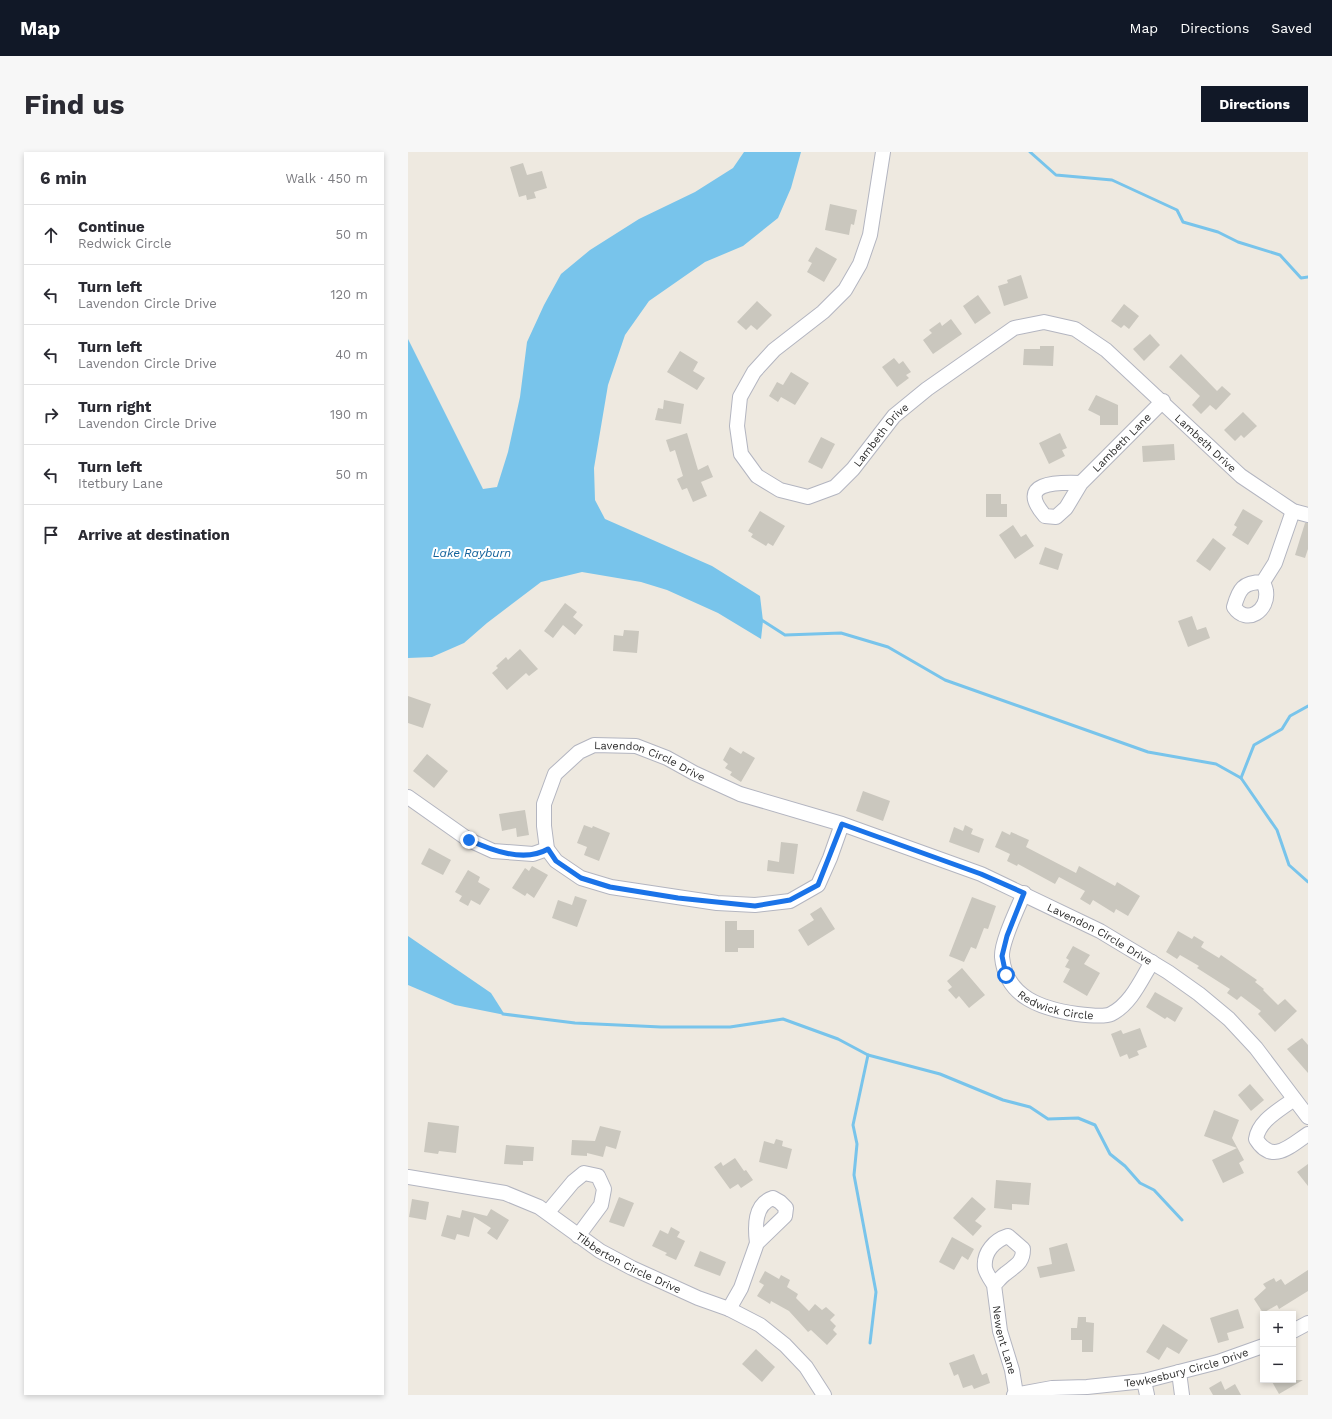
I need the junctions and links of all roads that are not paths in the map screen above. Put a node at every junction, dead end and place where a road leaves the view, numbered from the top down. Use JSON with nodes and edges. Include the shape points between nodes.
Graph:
{"nodes":[{"id":1,"x":883,"y":152,"type":"edge"},
{"id":2,"x":1163,"y":401,"type":"junction"},
{"id":3,"x":1081,"y":483,"type":"dead end"},
{"id":4,"x":1293,"y":511,"type":"junction"},
{"id":5,"x":1308,"y":515,"type":"edge"},
{"id":6,"x":1262,"y":582,"type":"dead end"},
{"id":7,"x":408,"y":797,"type":"edge"},
{"id":8,"x":842,"y":824,"type":"junction"},
{"id":9,"x":548,"y":849,"type":"junction"},
{"id":10,"x":1024,"y":893,"type":"junction"},
{"id":11,"x":1152,"y":962,"type":"junction"},
{"id":12,"x":1294,"y":1099,"type":"junction"},
{"id":13,"x":1308,"y":1117,"type":"edge"},
{"id":14,"x":1308,"y":1134,"type":"edge"},
{"id":15,"x":408,"y":1177,"type":"edge"},
{"id":16,"x":548,"y":1212,"type":"junction"},
{"id":17,"x":578,"y":1236,"type":"junction"},
{"id":18,"x":757,"y":1243,"type":"dead end"},
{"id":19,"x":994,"y":1285,"type":"dead end"},
{"id":20,"x":729,"y":1309,"type":"junction"},
{"id":21,"x":1308,"y":1323,"type":"edge"},
{"id":22,"x":1296,"y":1329,"type":"edge"},
{"id":23,"x":1260,"y":1347,"type":"edge"},
{"id":24,"x":1179,"y":1372,"type":"junction"},
{"id":25,"x":1144,"y":1380,"type":"junction"},
{"id":26,"x":824,"y":1395,"type":"edge"},
{"id":27,"x":1015,"y":1395,"type":"edge"},
{"id":28,"x":1147,"y":1395,"type":"edge"},
{"id":29,"x":1182,"y":1395,"type":"edge"}],
"edges":[{"from":1,"to":2,"type":"street","name":"Lambeth Drive","via":[[870,235],[860,264],[845,290],[823,312],[774,350],[754,372],[740,397],[737,426],[741,454],[757,476],[780,490],[808,496],[835,487],[853,469],[894,416],[927,388],[1014,328],[1044,322],[1075,329],[1106,350]]},
{"from":2,"to":3,"type":"street","name":"Lambeth Lane"},
{"from":2,"to":4,"type":"street","name":"Lambeth Drive","via":[[1242,476]]},
{"from":4,"to":5,"type":"street","name":"Lambeth Drive"},
{"from":4,"to":6,"type":"street","via":[[1275,564]]},
{"from":7,"to":9,"type":"street","via":[[469,840],[493,851],[533,854]]},
{"from":8,"to":9,"type":"street","name":"Lavendon Circle Drive","via":[[818,885],[790,900],[755,906],[678,898],[610,887],[581,878],[556,861]]},
{"from":8,"to":9,"type":"street","name":"Lavendon Circle Drive","via":[[740,794],[667,758],[636,746],[594,745],[579,752],[555,774],[544,804]]},
{"from":8,"to":10,"type":"street","name":"Lavendon Circle Drive","via":[[981,874]]},
{"from":10,"to":11,"type":"street","name":"Lavendon Circle Drive","via":[[1094,928]]},
{"from":10,"to":11,"type":"street","name":"Redwick Circle","via":[[1002,956],[1006,975],[1018,992],[1037,1005],[1060,1012],[1110,1015],[1129,999]]},
{"from":11,"to":12,"type":"street","name":"Lavendon Circle Drive","via":[[1199,994],[1229,1019],[1256,1048]]},
{"from":12,"to":13,"type":"street","name":"Lavendon Circle Drive"},
{"from":12,"to":14,"type":"street","via":[[1262,1125],[1256,1139],[1267,1151],[1282,1152]]},
{"from":15,"to":16,"type":"street","name":"Tibberton Circle Drive","via":[[505,1193]]},
{"from":16,"to":17,"type":"street","name":"Tibberton Circle Drive"},
{"from":16,"to":17,"type":"street","via":[[584,1173],[598,1176],[604,1189],[601,1206]]},
{"from":17,"to":20,"type":"street","name":"Tibberton Circle Drive","via":[[632,1268]]},
{"from":18,"to":20,"type":"street","via":[[741,1288]]},
{"from":19,"to":27,"type":"street","name":"Newent Lane","via":[[1000,1331],[1012,1370]]},
{"from":20,"to":26,"type":"street","name":"Tibberton Circle Drive","via":[[760,1325],[785,1345],[806,1367]]},
{"from":21,"to":22,"type":"street"},
{"from":23,"to":24,"type":"street","name":"Tewkesbury Circle Drive"},
{"from":24,"to":25,"type":"street","name":"Tewkesbury Circle Drive"},
{"from":24,"to":29,"type":"street"},
{"from":25,"to":27,"type":"street","name":"Tewkesbury Circle Drive","via":[[1087,1387],[1052,1388]]},
{"from":25,"to":28,"type":"street"}]}
